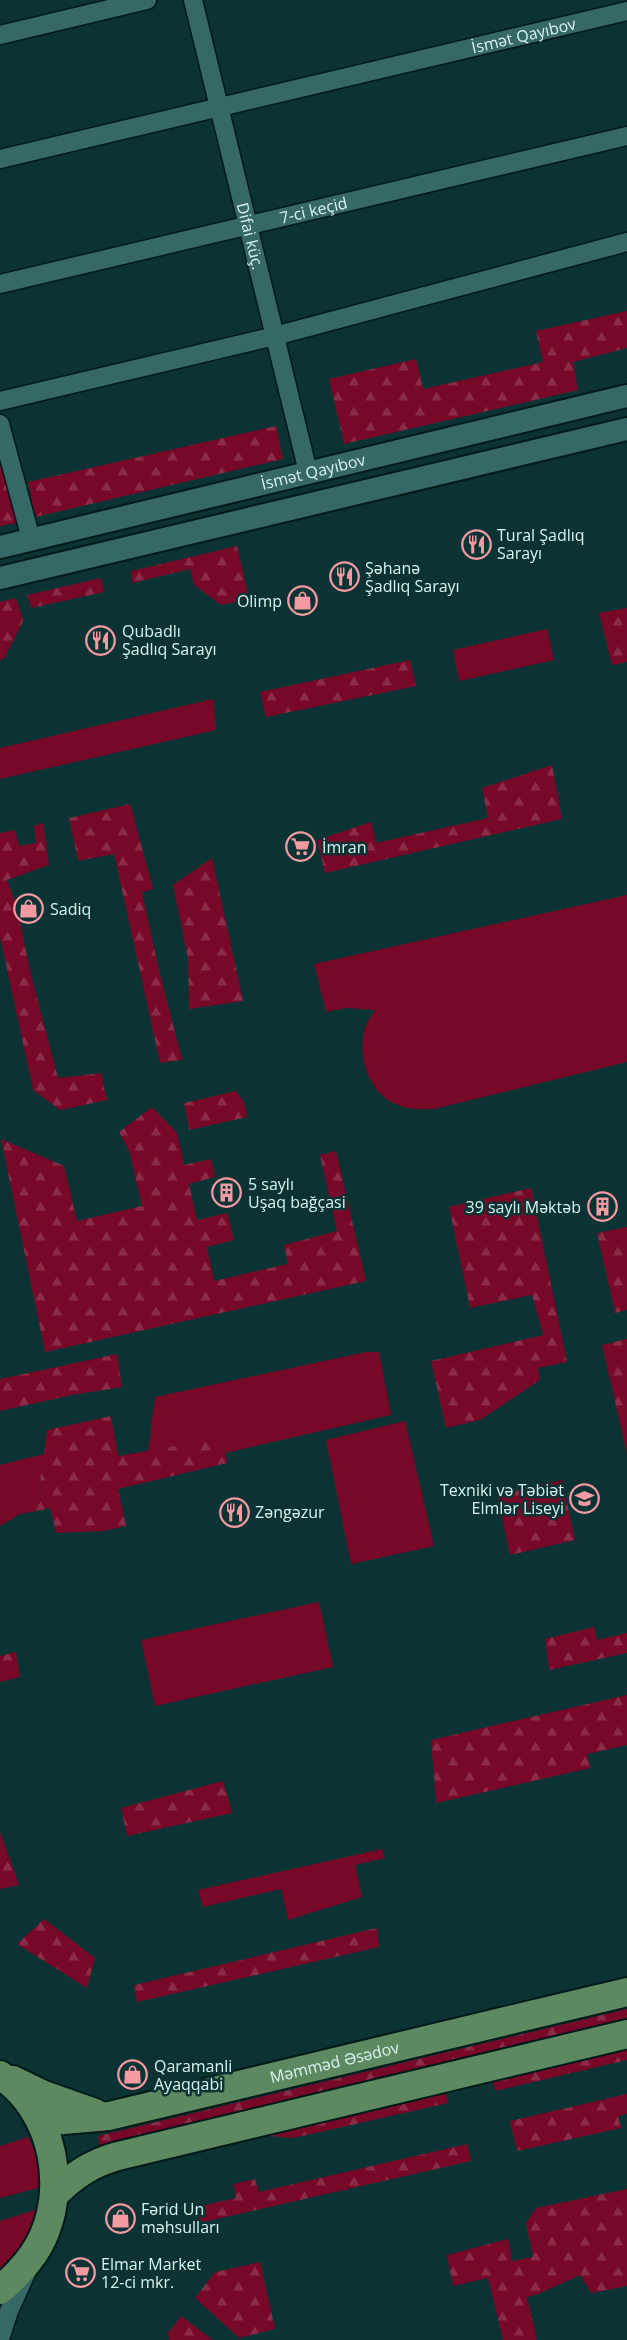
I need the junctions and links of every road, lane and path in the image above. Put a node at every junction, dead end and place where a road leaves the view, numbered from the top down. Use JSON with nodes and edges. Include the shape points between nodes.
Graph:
{"nodes":[{"id":1,"x":147,"y":0,"type":"edge"},
{"id":2,"x":193,"y":0,"type":"edge"},
{"id":3,"x":627,"y":11,"type":"edge"},
{"id":4,"x":0,"y":35,"type":"edge"},
{"id":5,"x":219,"y":107,"type":"junction"},
{"id":6,"x":627,"y":136,"type":"edge"},
{"id":7,"x":0,"y":159,"type":"edge"},
{"id":8,"x":248,"y":226,"type":"junction"},
{"id":9,"x":627,"y":242,"type":"edge"},
{"id":10,"x":0,"y":284,"type":"edge"},
{"id":11,"x":275,"y":336,"type":"junction"},
{"id":12,"x":627,"y":396,"type":"edge"},
{"id":13,"x":0,"y":401,"type":"edge"},
{"id":14,"x":0,"y":424,"type":"edge"},
{"id":15,"x":627,"y":429,"type":"edge"},
{"id":16,"x":308,"y":472,"type":"junction"},
{"id":17,"x":316,"y":504,"type":"junction"},
{"id":18,"x":31,"y":539,"type":"junction"},
{"id":19,"x":0,"y":547,"type":"edge"},
{"id":20,"x":0,"y":578,"type":"edge"},
{"id":21,"x":627,"y":1992,"type":"edge"},
{"id":22,"x":627,"y":2034,"type":"edge"},
{"id":23,"x":0,"y":2074,"type":"edge"},
{"id":24,"x":109,"y":2116,"type":"junction"},
{"id":25,"x":41,"y":2122,"type":"junction"},
{"id":26,"x":55,"y":2194,"type":"junction"},
{"id":27,"x":40,"y":2245,"type":"junction"},
{"id":28,"x":0,"y":2290,"type":"edge"},
{"id":29,"x":0,"y":2339,"type":"edge"}],
"edges":[{"from":1,"to":4,"type":"street"},
{"from":2,"to":5,"type":"street","name":"Difai küç."},
{"from":3,"to":5,"type":"street","name":"İsmət Qayıbov"},
{"from":5,"to":7,"type":"street","name":"İsmət Qayıbov"},
{"from":5,"to":8,"type":"street","name":"Difai küç."},
{"from":6,"to":8,"type":"street","name":"7-ci keçid"},
{"from":8,"to":10,"type":"street","name":"7-ci keçid"},
{"from":8,"to":11,"type":"street","name":"Difai küç."},
{"from":9,"to":11,"type":"street"},
{"from":11,"to":13,"type":"street"},
{"from":11,"to":16,"type":"street","name":"Difai küç."},
{"from":12,"to":16,"type":"street","name":"İsmət Qayıbov"},
{"from":14,"to":18,"type":"street"},
{"from":15,"to":17,"type":"street","name":"İsmət Qayıbov"},
{"from":16,"to":17,"type":"street"},
{"from":16,"to":18,"type":"street","name":"İsmət Qayıbov"},
{"from":17,"to":20,"type":"street","name":"İsmət Qayıbov"},
{"from":18,"to":19,"type":"street","name":"İsmət Qayıbov"},
{"from":21,"to":24,"type":"main road","name":"Məmməd Əsədov"},
{"from":22,"to":26,"type":"main road","via":[[118,2156],[89,2166]]},
{"from":23,"to":24,"type":"main road","via":[[44,2095]]},
{"from":23,"to":25,"type":"main road","via":[[26,2099]]},
{"from":24,"to":25,"type":"main road","name":"Məmməd Əsədov"},
{"from":25,"to":26,"type":"main road","via":[[51,2153]]},
{"from":26,"to":27,"type":"main road"},
{"from":27,"to":28,"type":"main road","via":[[22,2270]]},
{"from":27,"to":29,"type":"street"}]}
